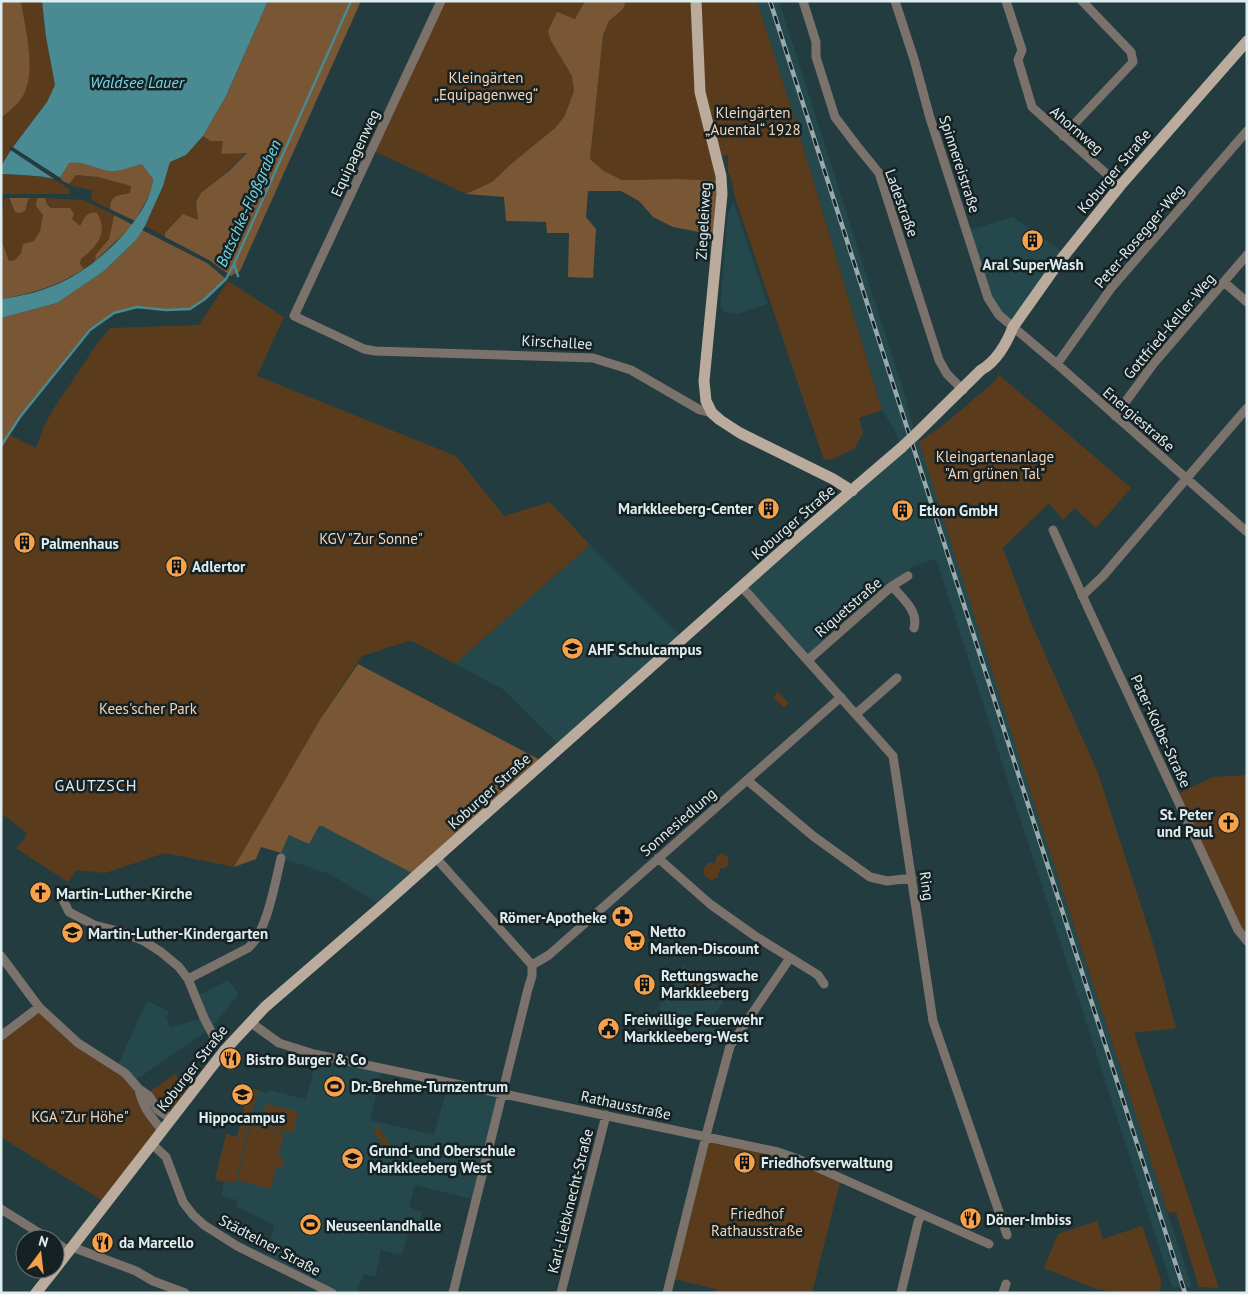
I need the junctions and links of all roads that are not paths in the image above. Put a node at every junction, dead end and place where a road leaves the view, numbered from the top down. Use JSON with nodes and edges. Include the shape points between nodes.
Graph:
{"nodes":[{"id":1,"x":441,"y":1,"type":"edge"},
{"id":2,"x":696,"y":1,"type":"edge"},
{"id":3,"x":803,"y":1,"type":"edge"},
{"id":4,"x":896,"y":1,"type":"edge"},
{"id":5,"x":1006,"y":1,"type":"edge"},
{"id":6,"x":1082,"y":1,"type":"edge"},
{"id":7,"x":1247,"y":41,"type":"edge"},
{"id":8,"x":1247,"y":131,"type":"edge"},
{"id":9,"x":1063,"y":136,"type":"junction"},
{"id":10,"x":1120,"y":186,"type":"junction"},
{"id":11,"x":1247,"y":255,"type":"edge"},
{"id":12,"x":1224,"y":282,"type":"junction"},
{"id":13,"x":1247,"y":302,"type":"edge"},
{"id":14,"x":294,"y":316,"type":"joint"},
{"id":15,"x":1013,"y":328,"type":"junction"},
{"id":16,"x":1057,"y":364,"type":"junction"},
{"id":17,"x":963,"y":390,"type":"junction"},
{"id":18,"x":1247,"y":408,"type":"edge"},
{"id":19,"x":712,"y":413,"type":"junction"},
{"id":20,"x":1115,"y":416,"type":"junction"},
{"id":21,"x":1186,"y":479,"type":"junction"},
{"id":22,"x":852,"y":491,"type":"junction"},
{"id":23,"x":1054,"y":530,"type":"dead end"},
{"id":24,"x":1247,"y":532,"type":"edge"},
{"id":25,"x":908,"y":576,"type":"dead end"},
{"id":26,"x":892,"y":586,"type":"junction"},
{"id":27,"x":742,"y":587,"type":"junction"},
{"id":28,"x":1082,"y":596,"type":"junction"},
{"id":29,"x":914,"y":628,"type":"dead end"},
{"id":30,"x":808,"y":660,"type":"junction"},
{"id":31,"x":897,"y":678,"type":"dead end"},
{"id":32,"x":841,"y":697,"type":"junction"},
{"id":33,"x":856,"y":714,"type":"junction"},
{"id":34,"x":748,"y":780,"type":"junction"},
{"id":35,"x":282,"y":858,"type":"dead end"},
{"id":36,"x":436,"y":858,"type":"junction"},
{"id":37,"x":658,"y":858,"type":"junction"},
{"id":38,"x":912,"y":878,"type":"junction"},
{"id":39,"x":62,"y":898,"type":"dead end"},
{"id":40,"x":1247,"y":941,"type":"edge"},
{"id":41,"x":1,"y":956,"type":"edge"},
{"id":42,"x":790,"y":958,"type":"junction"},
{"id":43,"x":532,"y":965,"type":"junction"},
{"id":44,"x":188,"y":979,"type":"junction"},
{"id":45,"x":824,"y":984,"type":"dead end"},
{"id":46,"x":39,"y":1007,"type":"junction"},
{"id":47,"x":250,"y":1022,"type":"junction"},
{"id":48,"x":2,"y":1034,"type":"edge"},
{"id":49,"x":214,"y":1037,"type":"dead end"},
{"id":50,"x":140,"y":1089,"type":"junction"},
{"id":51,"x":502,"y":1093,"type":"junction"},
{"id":52,"x":606,"y":1115,"type":"junction"},
{"id":53,"x":171,"y":1119,"type":"junction"},
{"id":54,"x":162,"y":1130,"type":"junction"},
{"id":55,"x":706,"y":1136,"type":"junction"},
{"id":56,"x":152,"y":1144,"type":"junction"},
{"id":57,"x":1,"y":1209,"type":"edge"},
{"id":58,"x":922,"y":1214,"type":"junction"},
{"id":59,"x":34,"y":1229,"type":"edge"},
{"id":60,"x":1007,"y":1234,"type":"dead end"},
{"id":61,"x":989,"y":1244,"type":"dead end"},
{"id":62,"x":65,"y":1247,"type":"edge"},
{"id":63,"x":70,"y":1249,"type":"junction"},
{"id":64,"x":65,"y":1256,"type":"edge"},
{"id":65,"x":47,"y":1279,"type":"edge"},
{"id":66,"x":36,"y":1293,"type":"edge"},
{"id":67,"x":185,"y":1293,"type":"edge"},
{"id":68,"x":332,"y":1293,"type":"edge"},
{"id":69,"x":453,"y":1293,"type":"edge"},
{"id":70,"x":561,"y":1293,"type":"edge"},
{"id":71,"x":667,"y":1293,"type":"edge"},
{"id":72,"x":901,"y":1293,"type":"edge"}],
"edges":[{"from":1,"to":14,"type":"street","name":"Equipagenweg"},
{"from":2,"to":19,"type":"main road","name":"Ziegeleiweg","via":[[700,92],[721,176],[722,194],[704,381],[706,401]]},
{"from":3,"to":17,"type":"street","name":"Ladestraße","via":[[835,117],[879,173],[939,360]]},
{"from":4,"to":15,"type":"street","name":"Spinnereistraße","via":[[988,298]]},
{"from":5,"to":9,"type":"street","name":"Ahornweg","via":[[1022,50],[1018,60],[1032,107]]},
{"from":6,"to":9,"type":"street","via":[[1131,52],[1133,62]]},
{"from":7,"to":10,"type":"main road","name":"Koburger Straße"},
{"from":8,"to":16,"type":"street","name":"Peter-Rosegger-Weg","via":[[1112,287]]},
{"from":9,"to":10,"type":"street","name":"Ahornweg"},
{"from":10,"to":15,"type":"main road","name":"Koburger Straße","via":[[1059,262]]},
{"from":11,"to":12,"type":"street","name":"Gottfried-Keller-Weg"},
{"from":12,"to":13,"type":"street"},
{"from":12,"to":20,"type":"street","name":"Gottfried-Keller-Weg","via":[[1154,363]]},
{"from":14,"to":19,"type":"street","name":"Kirschallee","via":[[364,349],[375,351],[593,358],[631,370],[700,410]]},
{"from":15,"to":16,"type":"street","name":"Energiestraße"},
{"from":15,"to":17,"type":"main road","name":"Koburger Straße","via":[[995,345],[981,370]]},
{"from":16,"to":20,"type":"street","name":"Energiestraße"},
{"from":17,"to":22,"type":"main road","name":"Koburger Straße","bridge":true},
{"from":18,"to":21,"type":"street"},
{"from":19,"to":22,"type":"main road","name":"Kirschallee","via":[[740,433]]},
{"from":20,"to":21,"type":"street","name":"Energiestraße"},
{"from":21,"to":24,"type":"street","name":"Energiestraße"},
{"from":21,"to":28,"type":"street"},
{"from":22,"to":27,"type":"main road","name":"Koburger Straße"},
{"from":23,"to":28,"type":"street","name":"Pater-Kolbe-Straße"},
{"from":25,"to":26,"type":"street","name":"Riquetstraße"},
{"from":26,"to":29,"type":"street","via":[[910,606]]},
{"from":26,"to":30,"type":"street","name":"Riquetstraße"},
{"from":27,"to":30,"type":"street","name":"Ring"},
{"from":27,"to":36,"type":"main road","name":"Koburger Straße"},
{"from":28,"to":40,"type":"street","name":"Pater-Kolbe-Straße","via":[[1238,930]]},
{"from":30,"to":32,"type":"street","name":"Ring"},
{"from":31,"to":33,"type":"street"},
{"from":32,"to":33,"type":"street","name":"Ring"},
{"from":32,"to":34,"type":"street","name":"Sonnesiedlung"},
{"from":33,"to":38,"type":"street","name":"Ring","via":[[894,756]]},
{"from":34,"to":37,"type":"street","name":"Sonnesiedlung"},
{"from":34,"to":38,"type":"street","via":[[813,836],[870,877],[887,881]]},
{"from":35,"to":44,"type":"street","via":[[263,926],[254,943]]},
{"from":36,"to":43,"type":"street"},
{"from":36,"to":47,"type":"main road","name":"Koburger Straße"},
{"from":37,"to":42,"type":"street","via":[[710,904]]},
{"from":37,"to":43,"type":"street","name":"Sonnesiedlung","via":[[549,955]]},
{"from":38,"to":60,"type":"street","name":"Ring","via":[[933,1021]]},
{"from":39,"to":44,"type":"street","via":[[69,912],[94,925],[144,941],[179,967]]},
{"from":41,"to":46,"type":"street"},
{"from":42,"to":45,"type":"street","via":[[818,975]]},
{"from":42,"to":55,"type":"street","via":[[733,1040]]},
{"from":43,"to":51,"type":"street","via":[[532,976]]},
{"from":44,"to":49,"type":"street"},
{"from":46,"to":48,"type":"street"},
{"from":46,"to":50,"type":"street","via":[[78,1043],[126,1073]]},
{"from":47,"to":51,"type":"street","name":"Rathausstraße","via":[[279,1042],[314,1054]]},
{"from":47,"to":53,"type":"main road","name":"Koburger Straße"},
{"from":50,"to":53,"type":"street","via":[[158,1110]]},
{"from":50,"to":54,"type":"street","via":[[151,1118]]},
{"from":51,"to":52,"type":"street","name":"Rathausstraße"},
{"from":51,"to":69,"type":"street"},
{"from":52,"to":55,"type":"street","name":"Rathausstraße"},
{"from":52,"to":70,"type":"street","name":"Karl-Liebknecht-Straße"},
{"from":53,"to":54,"type":"main road","name":"Koburger Straße"},
{"from":54,"to":56,"type":"main road","name":"Koburger Straße"},
{"from":55,"to":58,"type":"street","name":"Rathausstraße","via":[[798,1159]]},
{"from":55,"to":71,"type":"street"},
{"from":56,"to":63,"type":"main road","name":"Koburger Straße"},
{"from":56,"to":68,"type":"street","name":"Städtelner Straße","via":[[166,1157],[183,1202],[204,1225],[237,1246]]},
{"from":57,"to":59,"type":"street"},
{"from":58,"to":61,"type":"street","name":"Rathausstraße"},
{"from":58,"to":72,"type":"street"},
{"from":62,"to":63,"type":"street"},
{"from":63,"to":64,"type":"main road","name":"Koburger Straße"},
{"from":63,"to":67,"type":"street","via":[[136,1271],[152,1281]]},
{"from":65,"to":66,"type":"main road","name":"Koburger Straße"}]}
